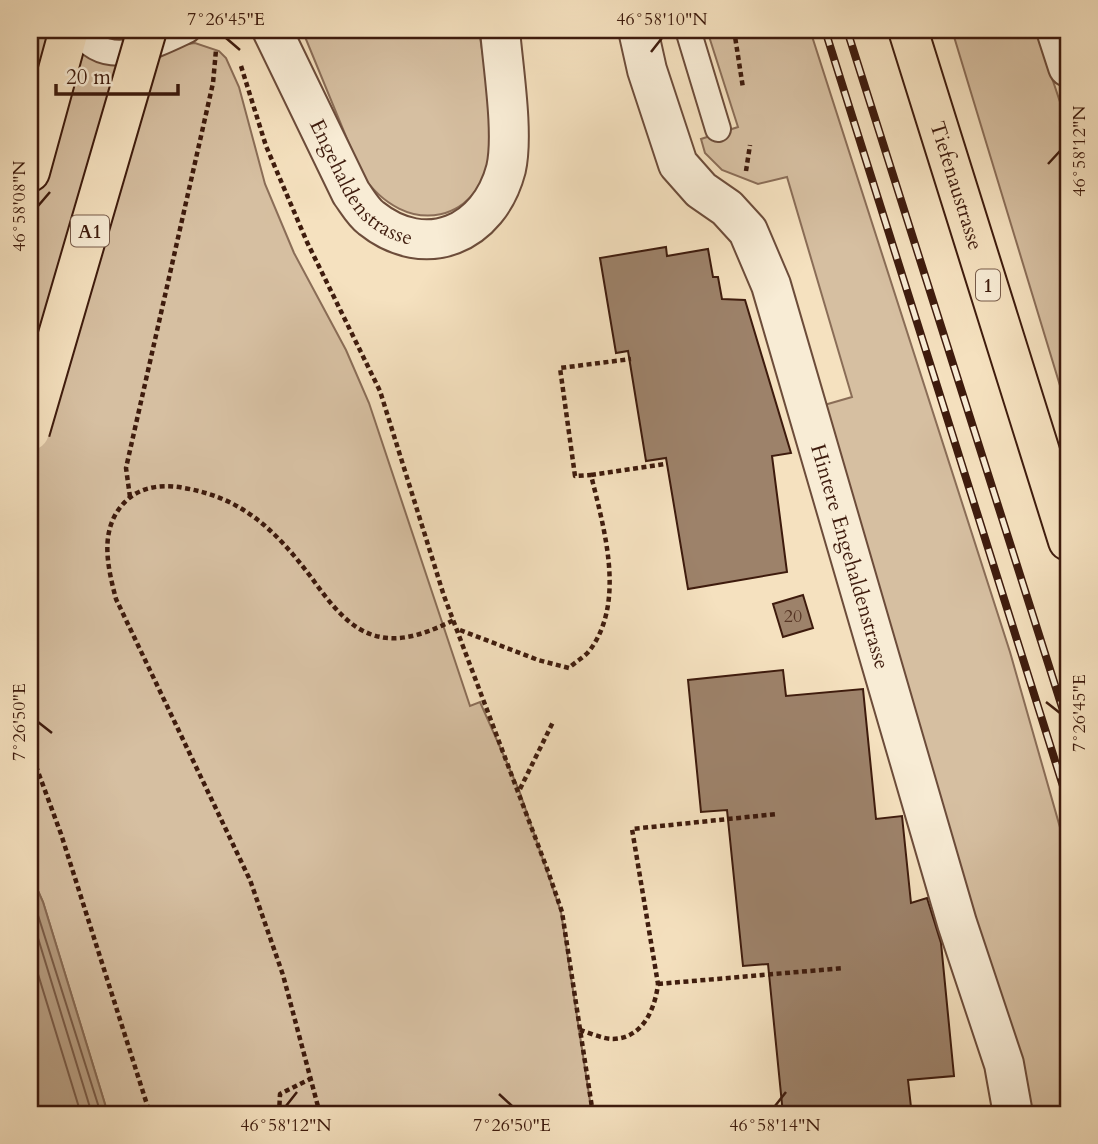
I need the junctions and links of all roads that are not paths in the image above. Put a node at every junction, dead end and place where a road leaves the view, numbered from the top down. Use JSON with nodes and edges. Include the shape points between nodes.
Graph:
{"nodes":[{"id":1,"x":69,"y":30,"type":"edge"},
{"id":2,"x":78,"y":30,"type":"edge"},
{"id":3,"x":147,"y":30,"type":"edge"},
{"id":4,"x":188,"y":30,"type":"edge"},
{"id":5,"x":272,"y":30,"type":"edge"},
{"id":6,"x":500,"y":30,"type":"edge"},
{"id":7,"x":638,"y":30,"type":"edge"},
{"id":8,"x":688,"y":30,"type":"edge"},
{"id":9,"x":908,"y":30,"type":"edge"},
{"id":10,"x":1056,"y":30,"type":"edge"},
{"id":11,"x":1068,"y":67,"type":"edge"},
{"id":12,"x":718,"y":129,"type":"dead end"},
{"id":13,"x":30,"y":172,"type":"edge"},
{"id":14,"x":30,"y":431,"type":"edge"},
{"id":15,"x":1068,"y":541,"type":"edge"},
{"id":16,"x":1013,"y":1114,"type":"edge"}],
"edges":[{"from":1,"to":13,"type":"main road"},
{"from":2,"to":4,"type":"lane","via":[[83,39],[114,55],[151,48]]},
{"from":3,"to":14,"type":"main road","number":"A1","bridge":true},
{"from":5,"to":6,"type":"street","name":"Engehaldenstrasse","via":[[351,193],[368,216],[390,231],[420,240],[448,239],[477,220],[496,197],[506,166],[507,132]]},
{"from":7,"to":16,"type":"street","name":"Hintere Engehaldenstrasse","via":[[678,164],[748,231],[771,285],[957,923],[1003,1064]]},
{"from":8,"to":12,"type":"lane"},
{"from":9,"to":15,"type":"main road","name":"Tiefenaustrasse","number":"1"},
{"from":10,"to":11,"type":"street"}]}
